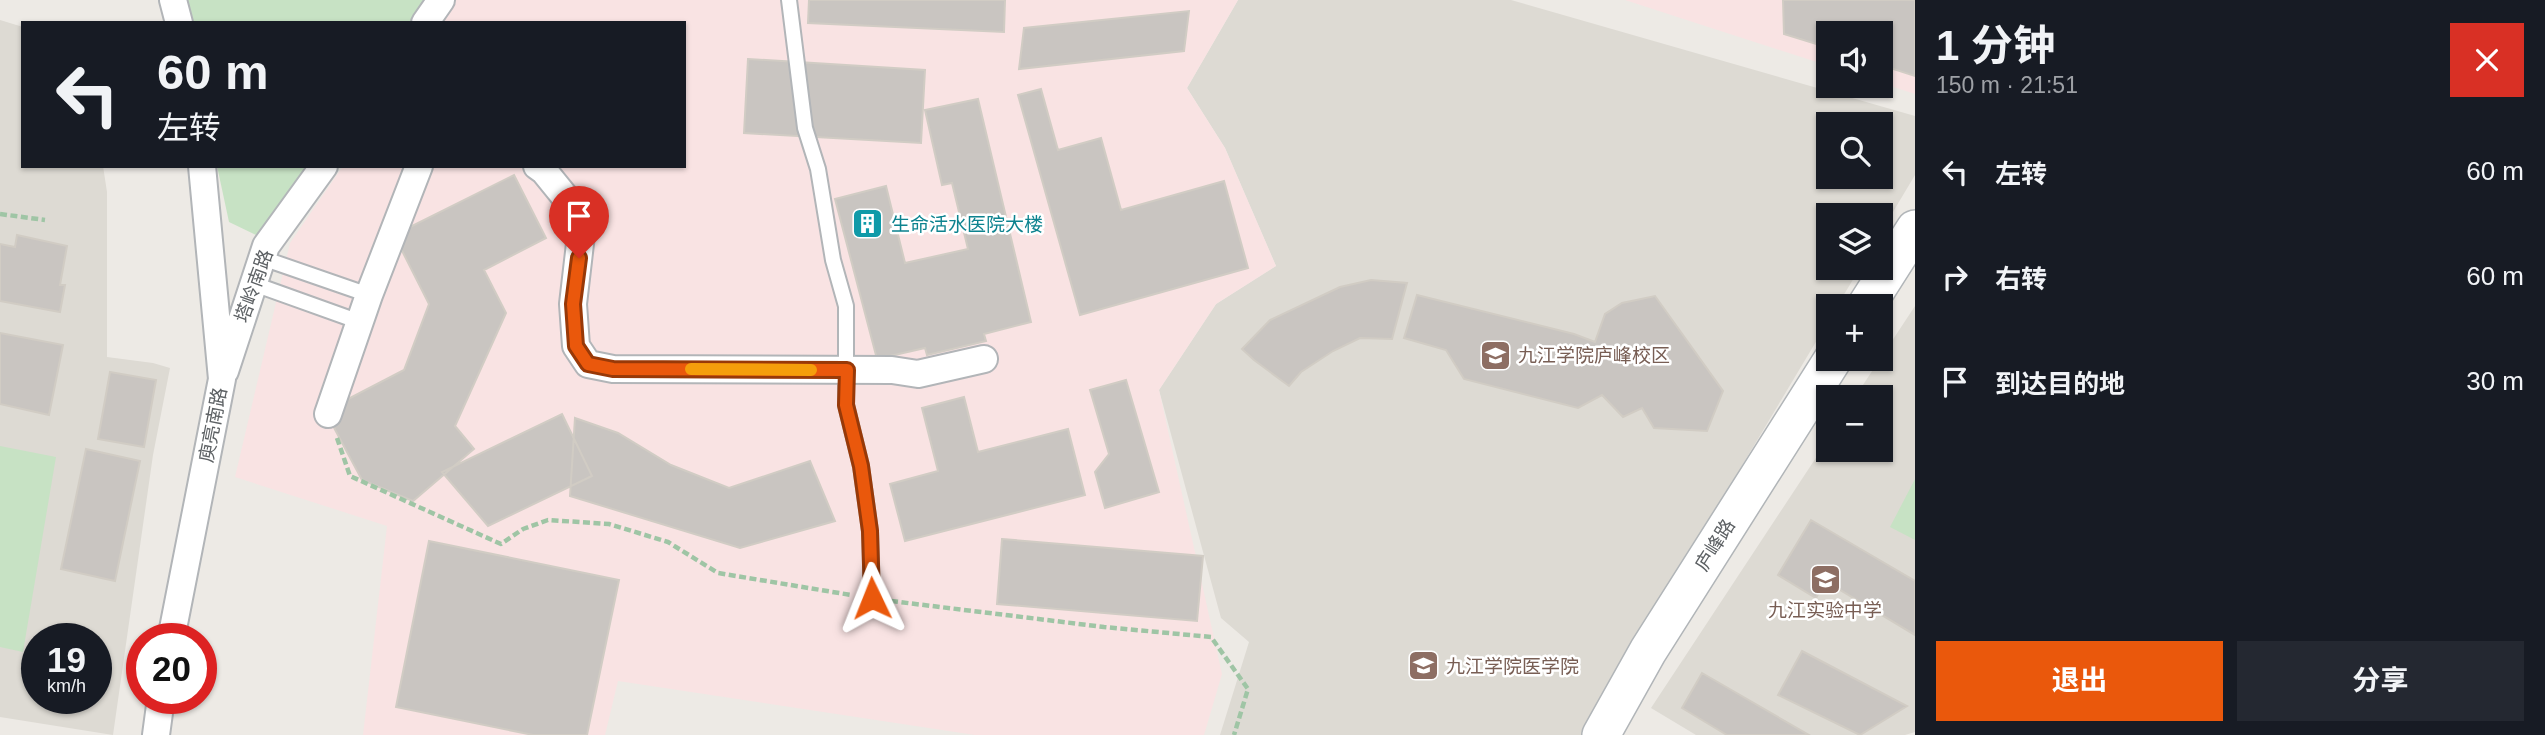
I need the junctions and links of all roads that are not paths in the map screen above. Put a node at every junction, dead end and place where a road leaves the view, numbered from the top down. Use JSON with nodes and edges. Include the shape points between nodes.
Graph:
{"nodes":[{"id":1,"x":173,"y":0,"type":"edge"},
{"id":2,"x":441,"y":0,"type":"edge"},
{"id":3,"x":789,"y":0,"type":"edge"},
{"id":4,"x":178,"y":21,"type":"edge"},
{"id":5,"x":426,"y":21,"type":"edge"},
{"id":6,"x":202,"y":168,"type":"edge"},
{"id":7,"x":323,"y":168,"type":"edge"},
{"id":8,"x":418,"y":168,"type":"edge"},
{"id":9,"x":540,"y":168,"type":"edge"},
{"id":10,"x":1915,"y":229,"type":"edge"},
{"id":11,"x":262,"y":258,"type":"junction"},
{"id":12,"x":254,"y":284,"type":"junction"},
{"id":13,"x":1874,"y":294,"type":"edge"},
{"id":14,"x":369,"y":295,"type":"junction"},
{"id":15,"x":360,"y":322,"type":"junction"},
{"id":16,"x":984,"y":359,"type":"dead end"},
{"id":17,"x":847,"y":370,"type":"junction"},
{"id":18,"x":1825,"y":371,"type":"edge"},
{"id":19,"x":222,"y":379,"type":"junction"},
{"id":20,"x":328,"y":414,"type":"road end"},
{"id":21,"x":872,"y":598,"type":"road end"},
{"id":22,"x":174,"y":623,"type":"edge"},
{"id":23,"x":159,"y":714,"type":"edge"},
{"id":24,"x":156,"y":735,"type":"edge"},
{"id":25,"x":1601,"y":735,"type":"edge"}],
"edges":[{"from":1,"to":4,"type":"street"},
{"from":2,"to":5,"type":"street"},
{"from":3,"to":17,"type":"lane","via":[[804,128],[818,169],[833,260],[846,306]]},
{"from":6,"to":19,"type":"street","name":"庾亮南路"},
{"from":7,"to":11,"type":"street","name":"塔岭南路"},
{"from":8,"to":14,"type":"street"},
{"from":9,"to":17,"type":"street","via":[[570,203],[581,234],[573,304],[576,346],[588,364],[613,369]]},
{"from":10,"to":13,"type":"main road"},
{"from":11,"to":12,"type":"street","name":"塔岭南路"},
{"from":11,"to":14,"type":"lane"},
{"from":12,"to":15,"type":"lane"},
{"from":12,"to":19,"type":"street","name":"塔岭南路"},
{"from":14,"to":15,"type":"street"},
{"from":15,"to":20,"type":"street"},
{"from":16,"to":17,"type":"street","via":[[918,374]]},
{"from":17,"to":21,"type":"lane","via":[[846,405],[870,531]]},
{"from":18,"to":25,"type":"main road","name":"庐峰路","via":[[1647,651]]},
{"from":19,"to":22,"type":"street","name":"庾亮南路"},
{"from":23,"to":24,"type":"street"}]}
